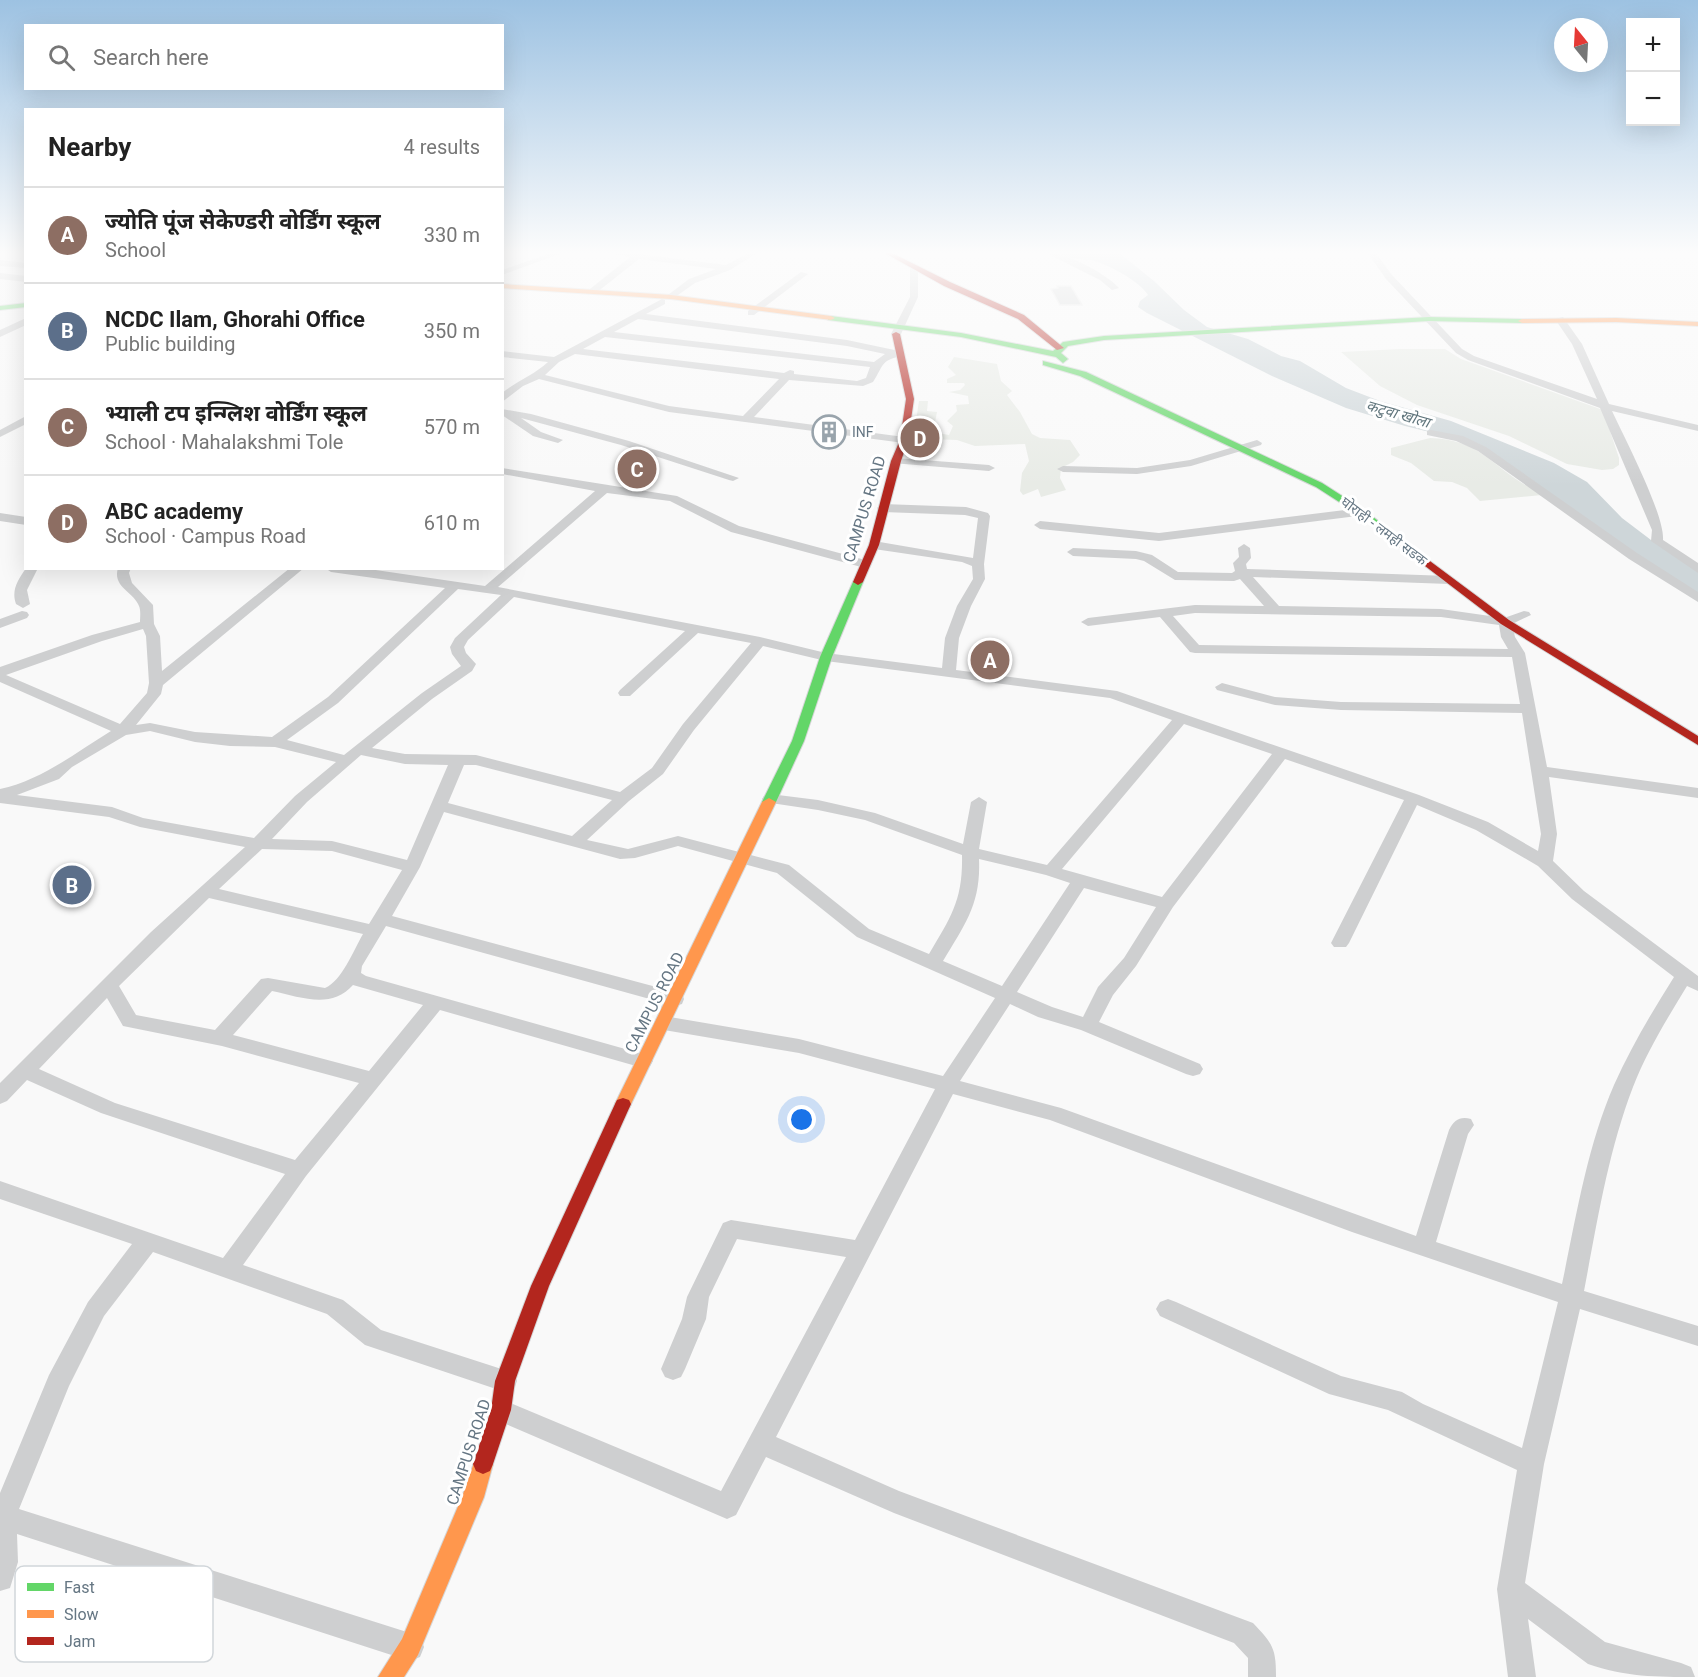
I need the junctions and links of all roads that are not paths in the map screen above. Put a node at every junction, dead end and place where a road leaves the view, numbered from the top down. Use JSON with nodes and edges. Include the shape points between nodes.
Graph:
{"nodes":[{"id":1,"x":609,"y":330,"type":"edge"},
{"id":2,"x":691,"y":330,"type":"edge"},
{"id":3,"x":749,"y":330,"type":"edge"},
{"id":4,"x":893,"y":330,"type":"edge"},
{"id":5,"x":1029,"y":330,"type":"edge"},
{"id":6,"x":1254,"y":330,"type":"edge"},
{"id":7,"x":1442,"y":330,"type":"edge"},
{"id":8,"x":1568,"y":330,"type":"edge"},
{"id":9,"x":898,"y":331,"type":"junction"},
{"id":10,"x":604,"y":333,"type":"junction"},
{"id":11,"x":675,"y":342,"type":"junction"},
{"id":12,"x":574,"y":351,"type":"junction"},
{"id":13,"x":504,"y":354,"type":"edge"},
{"id":14,"x":898,"y":354,"type":"junction"},
{"id":15,"x":1052,"y":356,"type":"junction"},
{"id":16,"x":803,"y":357,"type":"junction"},
{"id":17,"x":556,"y":360,"type":"junction"},
{"id":18,"x":876,"y":365,"type":"junction"},
{"id":19,"x":538,"y":376,"type":"junction"},
{"id":20,"x":787,"y":377,"type":"junction"},
{"id":21,"x":504,"y":397,"type":"edge"},
{"id":22,"x":1605,"y":406,"type":"junction"},
{"id":23,"x":504,"y":412,"type":"edge"},
{"id":24,"x":24,"y":420,"type":"edge"},
{"id":25,"x":745,"y":420,"type":"junction"},
{"id":26,"x":1698,"y":428,"type":"edge"},
{"id":27,"x":1431,"y":433,"type":"dead end"},
{"id":28,"x":0,"y":434,"type":"edge"},
{"id":29,"x":558,"y":440,"type":"dead end"},
{"id":30,"x":904,"y":440,"type":"junction"},
{"id":31,"x":1257,"y":442,"type":"junction"},
{"id":32,"x":1242,"y":447,"type":"junction"},
{"id":33,"x":896,"y":462,"type":"junction"},
{"id":34,"x":989,"y":468,"type":"dead end"},
{"id":35,"x":1063,"y":469,"type":"dead end"},
{"id":36,"x":504,"y":471,"type":"edge"},
{"id":37,"x":733,"y":478,"type":"dead end"},
{"id":38,"x":604,"y":489,"type":"junction"},
{"id":39,"x":883,"y":508,"type":"junction"},
{"id":40,"x":1361,"y":512,"type":"junction"},
{"id":41,"x":0,"y":517,"type":"edge"},
{"id":42,"x":21,"y":520,"type":"edge"},
{"id":43,"x":1040,"y":525,"type":"dead end"},
{"id":44,"x":0,"y":530,"type":"edge"},
{"id":45,"x":1142,"y":536,"type":"junction"},
{"id":46,"x":874,"y":545,"type":"junction"},
{"id":47,"x":1244,"y":548,"type":"dead end"},
{"id":48,"x":1073,"y":552,"type":"dead end"},
{"id":49,"x":1148,"y":558,"type":"junction"},
{"id":50,"x":865,"y":564,"type":"junction"},
{"id":51,"x":978,"y":564,"type":"junction"},
{"id":52,"x":1698,"y":569,"type":"edge"},
{"id":53,"x":31,"y":570,"type":"edge"},
{"id":54,"x":125,"y":570,"type":"edge"},
{"id":55,"x":296,"y":570,"type":"edge"},
{"id":56,"x":346,"y":570,"type":"edge"},
{"id":57,"x":1242,"y":573,"type":"junction"},
{"id":58,"x":1449,"y":580,"type":"junction"},
{"id":59,"x":455,"y":585,"type":"junction"},
{"id":60,"x":1480,"y":585,"type":"dead end"},
{"id":61,"x":489,"y":590,"type":"junction"},
{"id":62,"x":511,"y":593,"type":"junction"},
{"id":63,"x":1698,"y":598,"type":"edge"},
{"id":64,"x":1506,"y":603,"type":"dead end"},
{"id":65,"x":1274,"y":609,"type":"junction"},
{"id":66,"x":1164,"y":613,"type":"junction"},
{"id":67,"x":1528,"y":618,"type":"joint"},
{"id":68,"x":1088,"y":622,"type":"dead end"},
{"id":69,"x":1505,"y":622,"type":"junction"},
{"id":70,"x":0,"y":624,"type":"edge"},
{"id":71,"x":147,"y":624,"type":"junction"},
{"id":72,"x":695,"y":629,"type":"junction"},
{"id":73,"x":760,"y":641,"type":"junction"},
{"id":74,"x":1518,"y":653,"type":"junction"},
{"id":75,"x":826,"y":657,"type":"junction"},
{"id":76,"x":0,"y":672,"type":"edge"},
{"id":77,"x":949,"y":672,"type":"junction"},
{"id":78,"x":0,"y":677,"type":"edge"},
{"id":79,"x":156,"y":683,"type":"junction"},
{"id":80,"x":1222,"y":687,"type":"dead end"},
{"id":81,"x":625,"y":693,"type":"dead end"},
{"id":82,"x":1528,"y":710,"type":"junction"},
{"id":83,"x":1181,"y":718,"type":"junction"},
{"id":84,"x":122,"y":731,"type":"junction"},
{"id":85,"x":1698,"y":741,"type":"edge"},
{"id":86,"x":275,"y":742,"type":"junction"},
{"id":87,"x":1281,"y":753,"type":"junction"},
{"id":88,"x":353,"y":755,"type":"junction"},
{"id":89,"x":458,"y":761,"type":"junction"},
{"id":90,"x":1540,"y":771,"type":"junction"},
{"id":91,"x":1698,"y":793,"type":"edge"},
{"id":92,"x":0,"y":796,"type":"edge"},
{"id":93,"x":623,"y":798,"type":"junction"},
{"id":94,"x":1413,"y":798,"type":"junction"},
{"id":95,"x":770,"y":799,"type":"junction"},
{"id":96,"x":979,"y":802,"type":"dead end"},
{"id":97,"x":438,"y":805,"type":"junction"},
{"id":98,"x":574,"y":843,"type":"junction"},
{"id":99,"x":258,"y":844,"type":"junction"},
{"id":100,"x":970,"y":852,"type":"junction"},
{"id":101,"x":742,"y":859,"type":"junction"},
{"id":102,"x":1544,"y":862,"type":"junction"},
{"id":103,"x":412,"y":867,"type":"junction"},
{"id":104,"x":1052,"y":871,"type":"junction"},
{"id":105,"x":1080,"y":881,"type":"junction"},
{"id":106,"x":206,"y":892,"type":"junction"},
{"id":107,"x":1166,"y":904,"type":"junction"},
{"id":108,"x":378,"y":925,"type":"junction"},
{"id":109,"x":1340,"y":944,"type":"dead end"},
{"id":110,"x":933,"y":963,"type":"junction"},
{"id":111,"x":351,"y":975,"type":"junction"},
{"id":112,"x":1691,"y":980,"type":"edge"},
{"id":113,"x":109,"y":985,"type":"junction"},
{"id":114,"x":1006,"y":994,"type":"junction"},
{"id":115,"x":675,"y":999,"type":"junction"},
{"id":116,"x":436,"y":1003,"type":"junction"},
{"id":117,"x":664,"y":1023,"type":"junction"},
{"id":118,"x":1088,"y":1025,"type":"junction"},
{"id":119,"x":218,"y":1039,"type":"junction"},
{"id":120,"x":643,"y":1061,"type":"junction"},
{"id":121,"x":1193,"y":1069,"type":"dead end"},
{"id":122,"x":25,"y":1071,"type":"junction"},
{"id":123,"x":373,"y":1080,"type":"junction"},
{"id":124,"x":948,"y":1084,"type":"junction"},
{"id":125,"x":0,"y":1096,"type":"edge"},
{"id":126,"x":1464,"y":1125,"type":"dead end"},
{"id":127,"x":299,"y":1170,"type":"junction"},
{"id":128,"x":0,"y":1190,"type":"edge"},
{"id":129,"x":148,"y":1241,"type":"junction"},
{"id":130,"x":1424,"y":1247,"type":"junction"},
{"id":131,"x":861,"y":1250,"type":"junction"},
{"id":132,"x":228,"y":1268,"type":"junction"},
{"id":133,"x":1571,"y":1297,"type":"junction"},
{"id":134,"x":1168,"y":1309,"type":"dead end"},
{"id":135,"x":1698,"y":1336,"type":"edge"},
{"id":136,"x":674,"y":1369,"type":"dead end"},
{"id":137,"x":505,"y":1381,"type":"junction"},
{"id":138,"x":501,"y":1410,"type":"junction"},
{"id":139,"x":760,"y":1442,"type":"junction"},
{"id":140,"x":1531,"y":1464,"type":"junction"},
{"id":141,"x":1,"y":1516,"type":"edge"},
{"id":142,"x":157,"y":1566,"type":"edge"},
{"id":143,"x":0,"y":1578,"type":"edge"},
{"id":144,"x":213,"y":1584,"type":"edge"},
{"id":145,"x":1511,"y":1588,"type":"junction"},
{"id":146,"x":410,"y":1647,"type":"junction"},
{"id":147,"x":390,"y":1677,"type":"edge"},
{"id":148,"x":1262,"y":1677,"type":"edge"},
{"id":149,"x":1522,"y":1677,"type":"edge"},
{"id":150,"x":1682,"y":1677,"type":"edge"}],
"edges":[{"from":1,"to":10,"type":"street"},
{"from":2,"to":11,"type":"street"},
{"from":3,"to":14,"type":"street"},
{"from":4,"to":9,"type":"main road"},
{"from":5,"to":15,"type":"main road"},
{"from":6,"to":15,"type":"main road","via":[[1076,342],[1066,344]]},
{"from":7,"to":22,"type":"street","via":[[1459,351],[1471,358]]},
{"from":8,"to":22,"type":"street"},
{"from":9,"to":14,"type":"main road","name":"CAMPUS ROAD"},
{"from":9,"to":15,"type":"main road","via":[[961,335]]},
{"from":10,"to":11,"type":"street"},
{"from":10,"to":12,"type":"street"},
{"from":11,"to":16,"type":"street"},
{"from":12,"to":17,"type":"street"},
{"from":12,"to":20,"type":"street"},
{"from":13,"to":17,"type":"street"},
{"from":14,"to":18,"type":"street"},
{"from":14,"to":30,"type":"main road","name":"CAMPUS ROAD","via":[[910,399]]},
{"from":15,"to":31,"type":"main road","name":"घोराही - लमही सडक","via":[[1097,370]]},
{"from":15,"to":32,"type":"main road","name":"घोराही - लमही सडक"},
{"from":16,"to":18,"type":"street"},
{"from":16,"to":20,"type":"street"},
{"from":17,"to":19,"type":"street"},
{"from":18,"to":20,"type":"street","via":[[867,382]]},
{"from":19,"to":21,"type":"street","via":[[519,384]]},
{"from":19,"to":25,"type":"street","via":[[669,409]]},
{"from":20,"to":25,"type":"street"},
{"from":22,"to":26,"type":"street"},
{"from":22,"to":52,"type":"street","via":[[1658,530],[1657,540]]},
{"from":23,"to":29,"type":"street","via":[[537,434]]},
{"from":23,"to":37,"type":"street","via":[[625,443]]},
{"from":24,"to":28,"type":"street"},
{"from":25,"to":30,"type":"street"},
{"from":27,"to":63,"type":"street","via":[[1459,438],[1482,449]]},
{"from":30,"to":33,"type":"main road","name":"CAMPUS ROAD"},
{"from":31,"to":32,"type":"street"},
{"from":31,"to":60,"type":"main road","name":"घोराही - लमही सडक","via":[[1316,470],[1364,500]]},
{"from":32,"to":35,"type":"street","via":[[1191,463],[1137,471]]},
{"from":32,"to":40,"type":"main road","name":"घोराही - लमही सडक","via":[[1319,485]]},
{"from":33,"to":34,"type":"street"},
{"from":33,"to":39,"type":"main road","name":"CAMPUS ROAD"},
{"from":36,"to":38,"type":"street"},
{"from":38,"to":50,"type":"street","via":[[673,498],[735,529]]},
{"from":38,"to":61,"type":"street"},
{"from":39,"to":46,"type":"main road","name":"CAMPUS ROAD"},
{"from":39,"to":51,"type":"street","via":[[966,511],[984,516]]},
{"from":40,"to":45,"type":"street"},
{"from":40,"to":58,"type":"main road","name":"घोराही - लमही सडक"},
{"from":41,"to":42,"type":"street"},
{"from":42,"to":44,"type":"street"},
{"from":43,"to":45,"type":"street"},
{"from":45,"to":49,"type":"street"},
{"from":46,"to":50,"type":"main road","name":"CAMPUS ROAD"},
{"from":46,"to":51,"type":"street"},
{"from":47,"to":57,"type":"street","via":[[1245,558],[1239,563]]},
{"from":48,"to":49,"type":"street"},
{"from":49,"to":57,"type":"street","via":[[1175,576],[1234,577]]},
{"from":50,"to":75,"type":"main road","name":"CAMPUS ROAD"},
{"from":51,"to":77,"type":"street","via":[[979,579],[952,638]]},
{"from":53,"to":70,"type":"street","via":[[22,583],[22,609]]},
{"from":54,"to":71,"type":"street","via":[[126,584],[146,605]]},
{"from":55,"to":79,"type":"street"},
{"from":56,"to":59,"type":"street"},
{"from":57,"to":58,"type":"street"},
{"from":57,"to":65,"type":"street"},
{"from":58,"to":69,"type":"main road","name":"घोराही - लमही सडक"},
{"from":59,"to":61,"type":"street"},
{"from":59,"to":86,"type":"street","via":[[333,700]]},
{"from":61,"to":62,"type":"street"},
{"from":62,"to":72,"type":"street"},
{"from":62,"to":88,"type":"street","via":[[462,638],[457,647],[469,664],[467,668]]},
{"from":64,"to":67,"type":"main road"},
{"from":65,"to":66,"type":"street"},
{"from":65,"to":69,"type":"street","via":[[1441,613]]},
{"from":66,"to":68,"type":"street"},
{"from":66,"to":74,"type":"street","via":[[1195,649]]},
{"from":67,"to":69,"type":"street"},
{"from":69,"to":74,"type":"street","via":[[1508,637]]},
{"from":69,"to":85,"type":"main road","name":"घोराही - लमही सडक"},
{"from":71,"to":76,"type":"street"},
{"from":71,"to":79,"type":"street","via":[[153,636]]},
{"from":72,"to":73,"type":"street"},
{"from":72,"to":81,"type":"street"},
{"from":73,"to":75,"type":"street"},
{"from":73,"to":93,"type":"street","via":[[688,727],[658,771]]},
{"from":74,"to":82,"type":"street"},
{"from":75,"to":77,"type":"street"},
{"from":75,"to":95,"type":"main road","name":"CAMPUS ROAD","via":[[798,741]]},
{"from":77,"to":83,"type":"street","via":[[1112,694]]},
{"from":78,"to":84,"type":"street"},
{"from":79,"to":84,"type":"street","via":[[154,694]]},
{"from":80,"to":82,"type":"street","via":[[1275,701]]},
{"from":82,"to":90,"type":"street"},
{"from":83,"to":87,"type":"street"},
{"from":83,"to":104,"type":"street"},
{"from":84,"to":86,"type":"street","via":[[150,727],[195,737]]},
{"from":84,"to":92,"type":"street","via":[[53,776]]},
{"from":86,"to":88,"type":"street"},
{"from":87,"to":94,"type":"street"},
{"from":87,"to":107,"type":"street"},
{"from":88,"to":89,"type":"street"},
{"from":88,"to":99,"type":"street","via":[[301,799]]},
{"from":89,"to":93,"type":"street","via":[[486,763]]},
{"from":89,"to":97,"type":"street"},
{"from":90,"to":91,"type":"street"},
{"from":90,"to":102,"type":"street","via":[[1549,834]]},
{"from":92,"to":99,"type":"street","via":[[112,812],[140,822]]},
{"from":93,"to":98,"type":"street"},
{"from":94,"to":102,"type":"street","via":[[1482,826]]},
{"from":94,"to":109,"type":"street"},
{"from":95,"to":100,"type":"street","via":[[869,816]]},
{"from":95,"to":101,"type":"main road","name":"CAMPUS ROAD"},
{"from":96,"to":100,"type":"street"},
{"from":97,"to":98,"type":"street"},
{"from":97,"to":103,"type":"street"},
{"from":98,"to":101,"type":"street","via":[[631,855],[678,841]]},
{"from":99,"to":103,"type":"street","via":[[332,846]]},
{"from":99,"to":106,"type":"street"},
{"from":100,"to":104,"type":"street"},
{"from":100,"to":110,"type":"street","via":[[971,880],[964,910]]},
{"from":101,"to":110,"type":"street","via":[[783,870],[863,933]]},
{"from":101,"to":115,"type":"main road","name":"CAMPUS ROAD"},
{"from":102,"to":112,"type":"street","via":[[1578,895]]},
{"from":103,"to":108,"type":"street"},
{"from":104,"to":105,"type":"street"},
{"from":105,"to":107,"type":"street"},
{"from":105,"to":114,"type":"street"},
{"from":106,"to":108,"type":"street"},
{"from":106,"to":113,"type":"street"},
{"from":107,"to":118,"type":"street","via":[[1130,962],[1105,992]]},
{"from":108,"to":111,"type":"street","via":[[352,966]]},
{"from":108,"to":115,"type":"street"},
{"from":110,"to":114,"type":"street"},
{"from":111,"to":116,"type":"street"},
{"from":111,"to":119,"type":"street","via":[[338,990],[326,995],[268,984]]},
{"from":112,"to":133,"type":"street","via":[[1642,1044],[1623,1088],[1601,1156]]},
{"from":113,"to":119,"type":"street","via":[[130,1021]]},
{"from":113,"to":122,"type":"street"},
{"from":114,"to":118,"type":"street","via":[[1044,1012]]},
{"from":114,"to":124,"type":"street"},
{"from":115,"to":117,"type":"main road","name":"CAMPUS ROAD"},
{"from":116,"to":120,"type":"street"},
{"from":116,"to":123,"type":"street"},
{"from":117,"to":120,"type":"main road","name":"CAMPUS ROAD"},
{"from":117,"to":124,"type":"street","via":[[799,1046]]},
{"from":118,"to":121,"type":"street"},
{"from":119,"to":123,"type":"street"},
{"from":120,"to":137,"type":"main road","name":"CAMPUS ROAD","via":[[540,1286]]},
{"from":122,"to":125,"type":"street"},
{"from":122,"to":127,"type":"street","via":[[108,1108]]},
{"from":123,"to":127,"type":"street"},
{"from":124,"to":130,"type":"street","via":[[1054,1113]]},
{"from":124,"to":131,"type":"street"},
{"from":126,"to":130,"type":"street","via":[[1459,1130]]},
{"from":127,"to":132,"type":"street"},
{"from":128,"to":129,"type":"street"},
{"from":129,"to":132,"type":"street"},
{"from":129,"to":141,"type":"street","via":[[96,1309],[58,1383]]},
{"from":130,"to":133,"type":"street"},
{"from":131,"to":136,"type":"street","via":[[730,1229],[698,1297],[694,1319]]},
{"from":131,"to":139,"type":"street"},
{"from":132,"to":137,"type":"street","via":[[335,1307],[373,1338]]},
{"from":133,"to":135,"type":"street"},
{"from":133,"to":140,"type":"street"},
{"from":134,"to":140,"type":"street","via":[[1338,1386],[1393,1400]]},
{"from":137,"to":138,"type":"main road","name":"CAMPUS ROAD"},
{"from":138,"to":139,"type":"street","via":[[727,1506]]},
{"from":138,"to":146,"type":"main road","name":"CAMPUS ROAD","via":[[473,1497]]},
{"from":139,"to":148,"type":"street","via":[[894,1501],[1243,1633],[1262,1653]]},
{"from":140,"to":145,"type":"street"},
{"from":141,"to":142,"type":"street"},
{"from":141,"to":143,"type":"street","via":[[5,1562]]},
{"from":144,"to":146,"type":"street"},
{"from":145,"to":149,"type":"street"},
{"from":145,"to":150,"type":"street","via":[[1598,1654]]},
{"from":146,"to":147,"type":"main road","name":"CAMPUS ROAD"}]}
